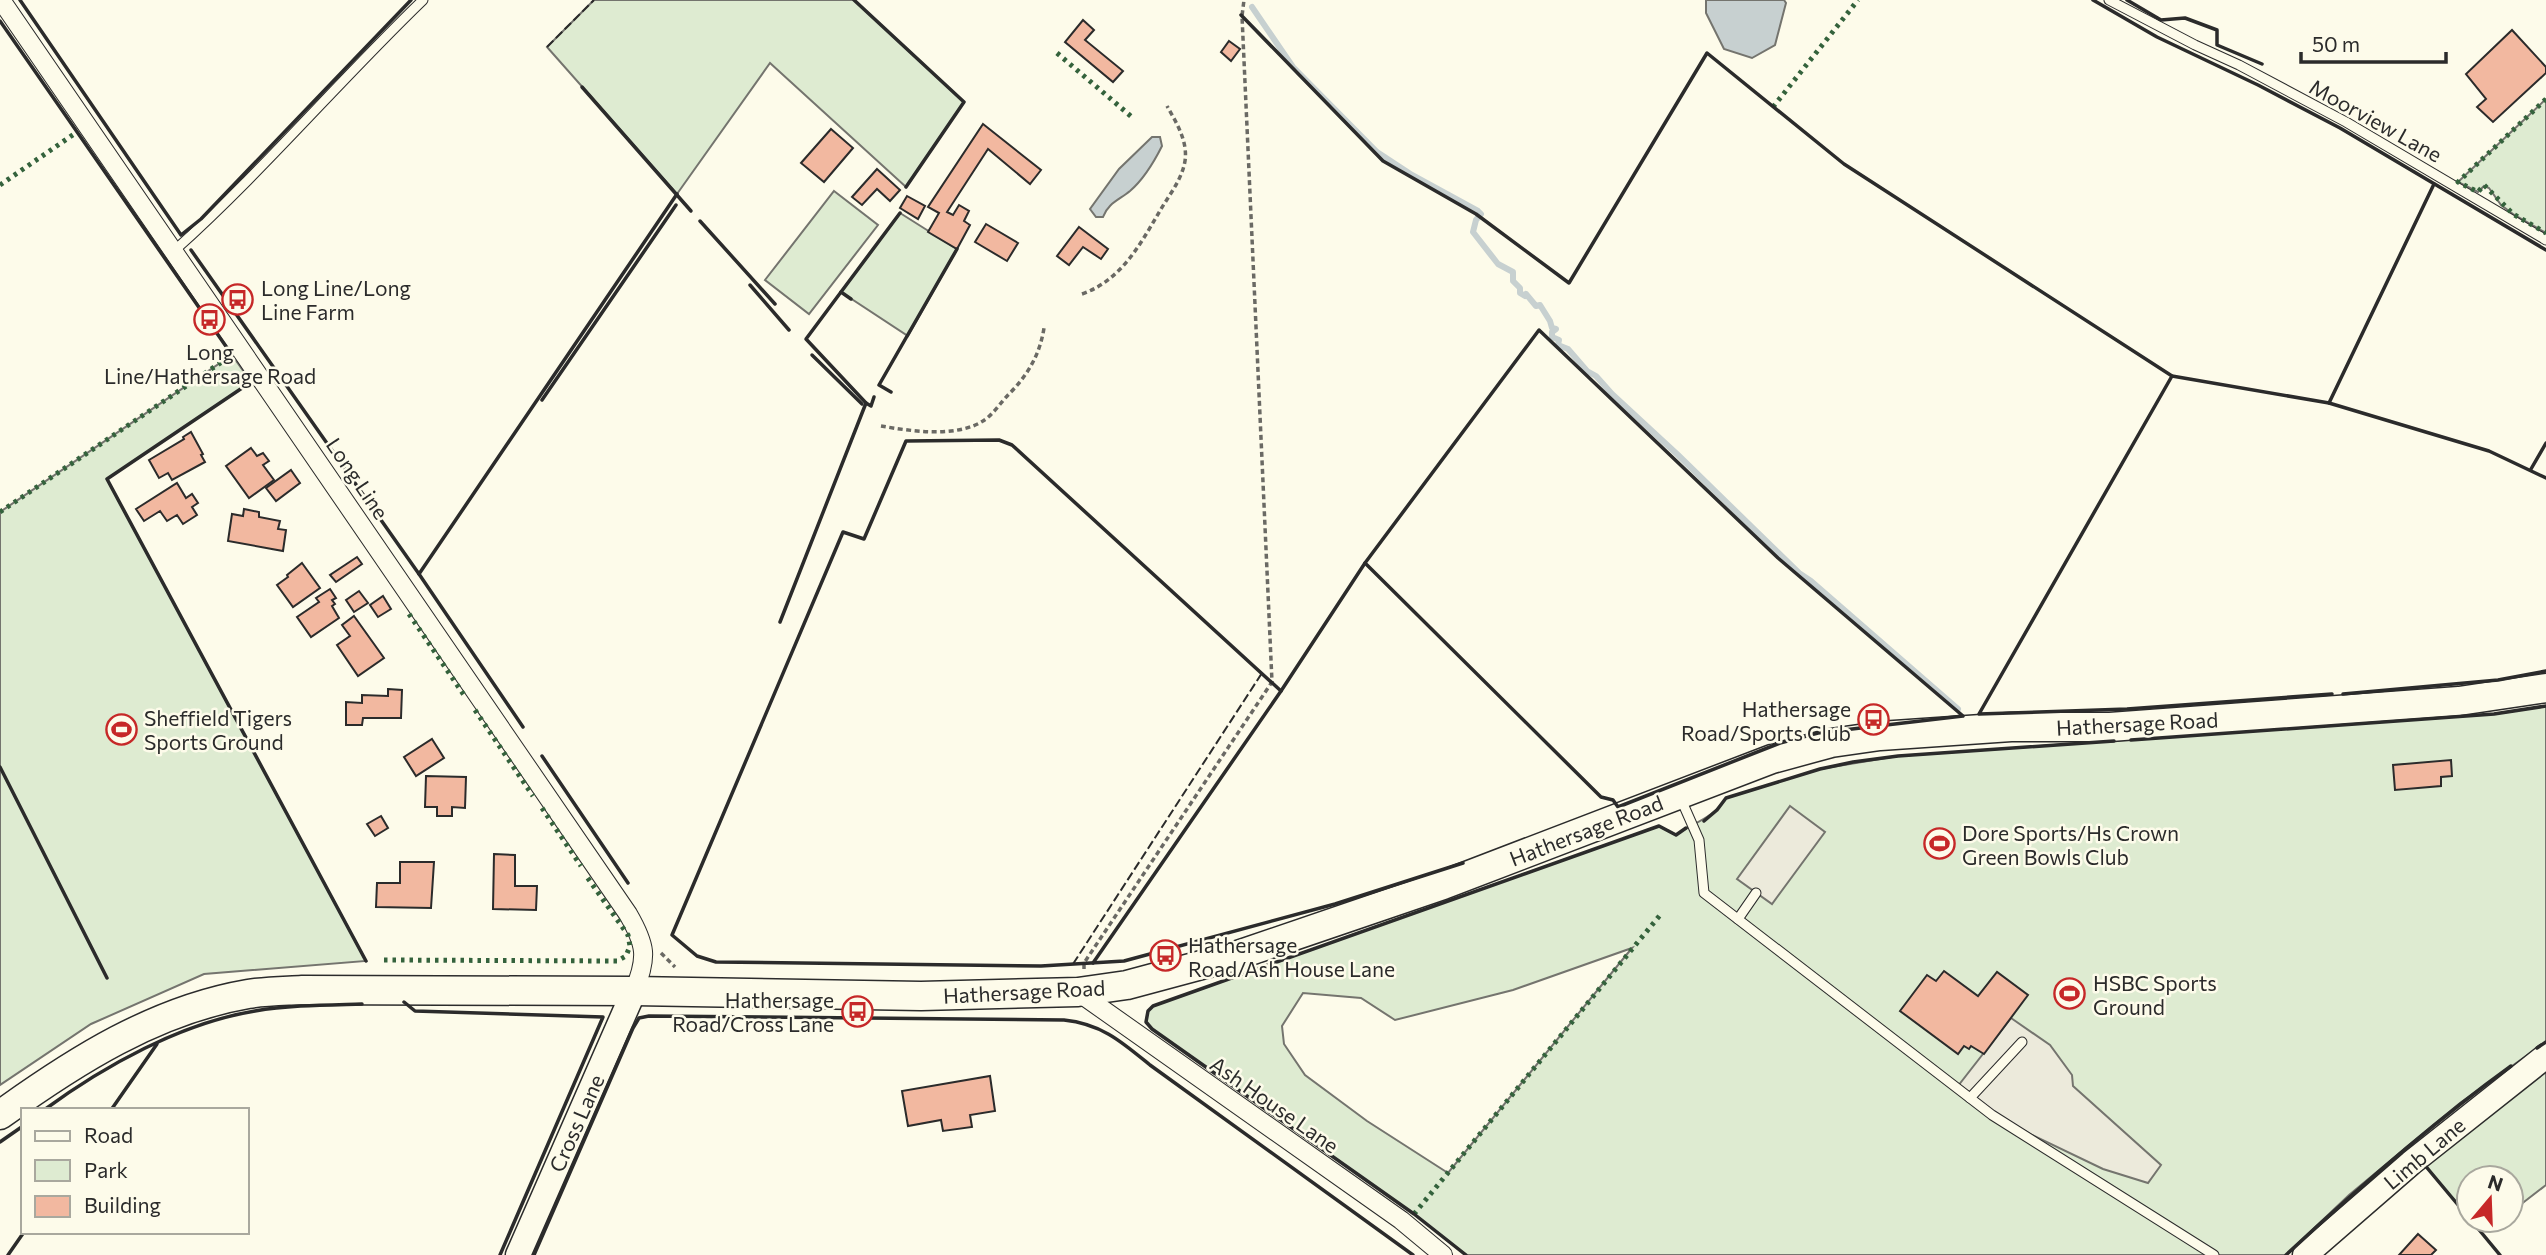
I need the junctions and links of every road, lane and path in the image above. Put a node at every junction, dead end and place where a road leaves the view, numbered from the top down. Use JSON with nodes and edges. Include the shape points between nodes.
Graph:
{"nodes":[{"id":1,"x":2,"y":0,"type":"edge"},
{"id":2,"x":423,"y":0,"type":"edge"},
{"id":3,"x":1244,"y":0,"type":"edge"},
{"id":4,"x":2109,"y":0,"type":"edge"},
{"id":5,"x":1167,"y":106,"type":"dead end"},
{"id":6,"x":2546,"y":240,"type":"edge"},
{"id":7,"x":174,"y":250,"type":"junction"},
{"id":8,"x":1082,"y":294,"type":"dead end"},
{"id":9,"x":1044,"y":328,"type":"dead end"},
{"id":10,"x":881,"y":426,"type":"dead end"},
{"id":11,"x":2546,"y":688,"type":"edge"},
{"id":12,"x":1679,"y":795,"type":"junction"},
{"id":13,"x":1756,"y":893,"type":"dead end"},
{"id":14,"x":1738,"y":919,"type":"junction"},
{"id":15,"x":637,"y":929,"type":"junction"},
{"id":16,"x":680,"y":971,"type":"dead end"},
{"id":17,"x":634,"y":991,"type":"junction"},
{"id":18,"x":1081,"y":992,"type":"junction"},
{"id":19,"x":2022,"y":1042,"type":"dead end"},
{"id":20,"x":2546,"y":1056,"type":"edge"},
{"id":21,"x":1970,"y":1098,"type":"junction"},
{"id":22,"x":0,"y":1115,"type":"edge"},
{"id":23,"x":518,"y":1255,"type":"edge"},
{"id":24,"x":1443,"y":1255,"type":"edge"},
{"id":25,"x":2214,"y":1255,"type":"edge"},
{"id":26,"x":2305,"y":1255,"type":"edge"}],
"edges":[{"from":1,"to":7,"type":"street","name":"Long Line"},
{"from":2,"to":7,"type":"lane"},
{"from":3,"to":18,"type":"path","via":[[1272,682],[1084,963]]},
{"from":4,"to":6,"type":"lane","name":"Moorview Lane","via":[[2346,122]]},
{"from":5,"to":8,"type":"path","via":[[1181,131],[1186,159],[1180,179],[1133,255],[1111,278]]},
{"from":7,"to":15,"type":"street","name":"Long Line"},
{"from":9,"to":10,"type":"path","via":[[1041,348],[1020,383],[983,421],[962,429],[922,432]]},
{"from":11,"to":12,"type":"main road","name":"Hathersage Road","via":[[2459,701],[2110,727],[2011,727],[1880,736],[1801,750]]},
{"from":12,"to":14,"type":"lane","via":[[1699,841],[1704,893]]},
{"from":12,"to":18,"type":"main road","name":"Hathersage Road","via":[[1443,885],[1235,956]]},
{"from":13,"to":14,"type":"lane"},
{"from":14,"to":21,"type":"lane"},
{"from":15,"to":16,"type":"path"},
{"from":15,"to":17,"type":"street","name":"Long Line","via":[[645,954]]},
{"from":17,"to":18,"type":"main road","name":"Hathersage Road","via":[[921,996]]},
{"from":17,"to":22,"type":"main road","name":"Hathersage Road","via":[[250,993],[156,1021],[106,1044]]},
{"from":17,"to":23,"type":"street","name":"Cross Lane"},
{"from":18,"to":24,"type":"street","name":"Ash House Lane","via":[[1401,1220]]},
{"from":19,"to":21,"type":"lane"},
{"from":20,"to":26,"type":"street","name":"Limb Lane"},
{"from":21,"to":25,"type":"lane"}]}
